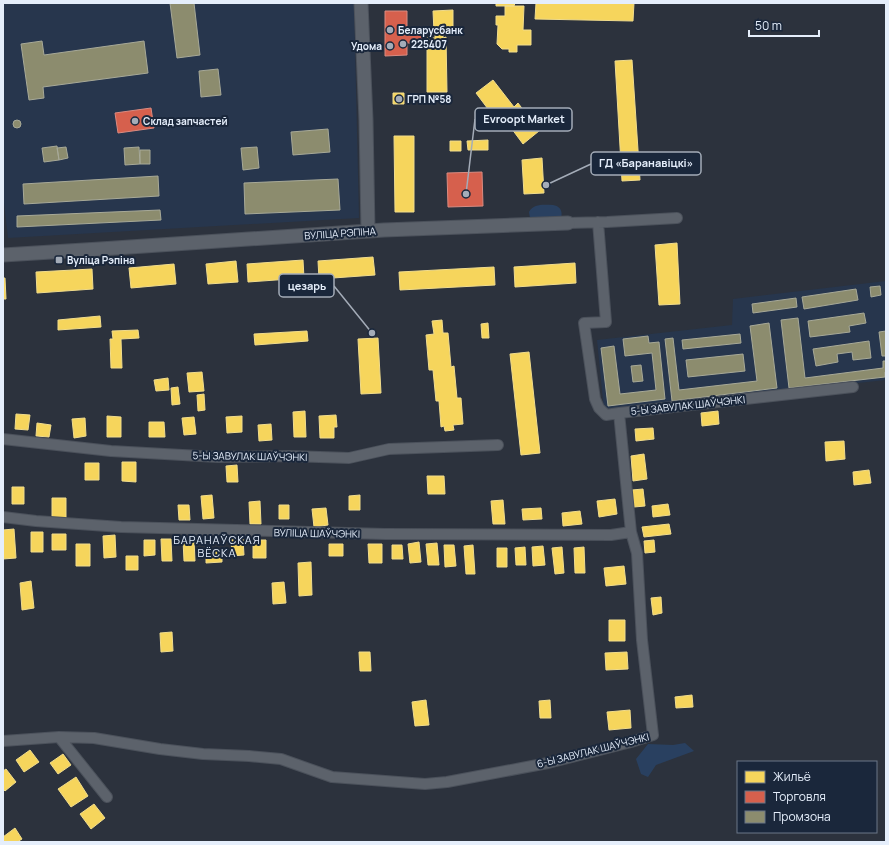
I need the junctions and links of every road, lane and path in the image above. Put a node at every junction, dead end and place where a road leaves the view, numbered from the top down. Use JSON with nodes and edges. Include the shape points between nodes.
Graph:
{"nodes":[{"id":1,"x":361,"y":3,"type":"edge"},
{"id":2,"x":677,"y":218,"type":"dead end"},
{"id":3,"x":598,"y":222,"type":"junction"},
{"id":4,"x":568,"y":223,"type":"joint"},
{"id":5,"x":368,"y":232,"type":"junction"},
{"id":6,"x":3,"y":255,"type":"edge"},
{"id":7,"x":852,"y":387,"type":"dead end"},
{"id":8,"x":618,"y":413,"type":"junction"},
{"id":9,"x":3,"y":439,"type":"edge"},
{"id":10,"x":498,"y":445,"type":"dead end"},
{"id":11,"x":3,"y":517,"type":"edge"},
{"id":12,"x":631,"y":532,"type":"junction"},
{"id":13,"x":59,"y":736,"type":"junction"},
{"id":14,"x":3,"y":741,"type":"edge"},
{"id":15,"x":107,"y":797,"type":"dead end"}],
"edges":[{"from":1,"to":5,"type":"street"},
{"from":2,"to":3,"type":"street","name":"ВУЛІЦА РЭПІНА"},
{"from":3,"to":4,"type":"street","name":"ВУЛІЦА РЭПІНА"},
{"from":3,"to":8,"type":"street","via":[[606,322],[584,323],[595,399],[606,415]]},
{"from":4,"to":5,"type":"street","name":"ВУЛІЦА РЭПІНА"},
{"from":5,"to":6,"type":"street","name":"ВУЛІЦА РЭПІНА"},
{"from":7,"to":8,"type":"street","name":"5-Ы ЗАВУЛАК ШАЎЧЭНКІ"},
{"from":8,"to":12,"type":"street","name":"5-Ы ЗАВУЛАК ШАЎЧЭНКІ"},
{"from":9,"to":10,"type":"street","name":"5-Ы ЗАВУЛАК ШАЎЧЭНКІ","via":[[111,451],[218,457],[349,458],[389,449]]},
{"from":11,"to":12,"type":"street","name":"ВУЛІЦА ШАЎЧЭНКІ","via":[[121,528],[330,533],[611,535]]},
{"from":12,"to":13,"type":"street","name":"6-Ы ЗАВУЛАК ШАЎЧЭНКІ","via":[[637,553],[642,640],[653,735],[548,763],[425,784],[332,777],[281,759],[203,754],[94,738]]},
{"from":13,"to":14,"type":"street"},
{"from":13,"to":15,"type":"street"}]}
